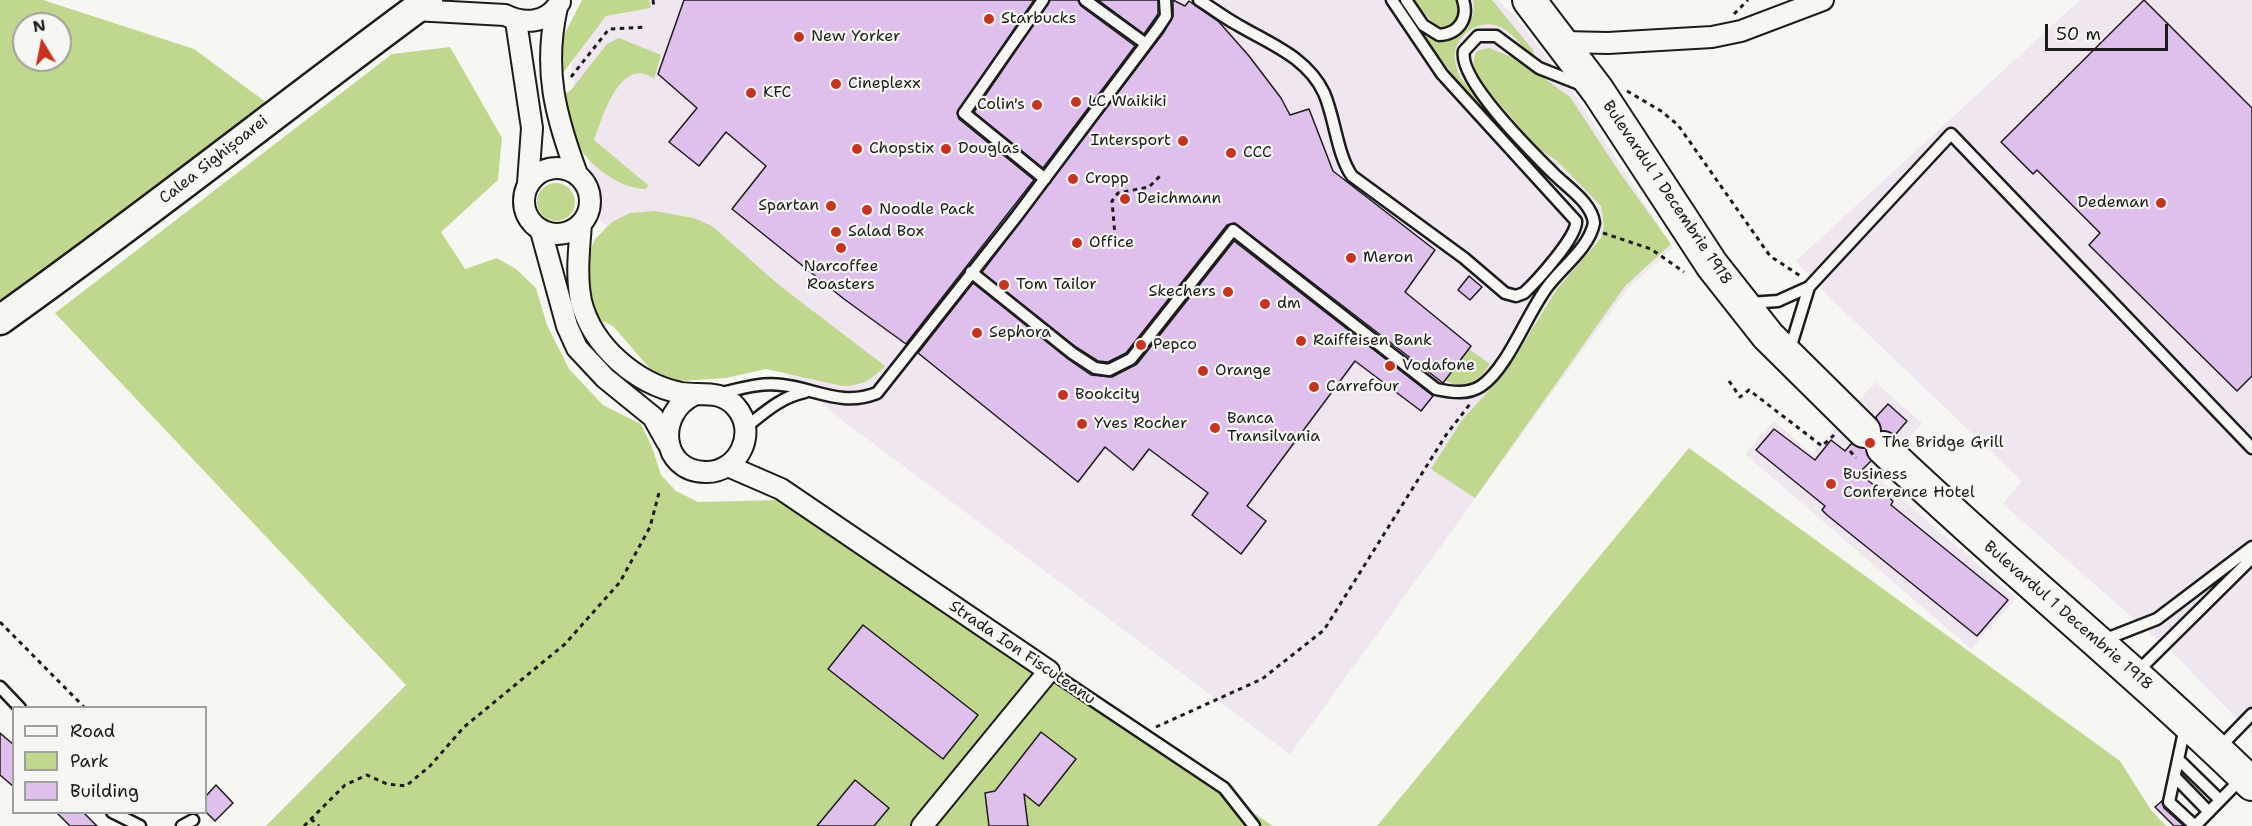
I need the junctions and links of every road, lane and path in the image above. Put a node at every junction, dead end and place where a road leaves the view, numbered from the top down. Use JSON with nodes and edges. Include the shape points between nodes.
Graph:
{"nodes":[{"id":1,"x":492,"y":0,"type":"edge"},
{"id":2,"x":653,"y":0,"type":"edge"},
{"id":3,"x":1043,"y":0,"type":"edge"},
{"id":4,"x":1085,"y":0,"type":"edge"},
{"id":5,"x":1165,"y":0,"type":"edge"},
{"id":6,"x":1199,"y":0,"type":"edge"},
{"id":7,"x":1392,"y":0,"type":"edge"},
{"id":8,"x":1406,"y":0,"type":"edge"},
{"id":9,"x":1463,"y":0,"type":"edge"},
{"id":10,"x":1529,"y":0,"type":"edge"},
{"id":11,"x":1823,"y":0,"type":"edge"},
{"id":12,"x":559,"y":3,"type":"edge"},
{"id":13,"x":421,"y":5,"type":"edge"},
{"id":14,"x":654,"y":7,"type":"dead end"},
{"id":15,"x":511,"y":18,"type":"junction"},
{"id":16,"x":646,"y":27,"type":"dead end"},
{"id":17,"x":1563,"y":42,"type":"junction"},
{"id":18,"x":1146,"y":44,"type":"junction"},
{"id":19,"x":567,"y":82,"type":"dead end"},
{"id":20,"x":1598,"y":91,"type":"junction"},
{"id":21,"x":1629,"y":99,"type":"dead end"},
{"id":22,"x":577,"y":174,"type":"junction"},
{"id":23,"x":1160,"y":176,"type":"dead end"},
{"id":24,"x":1045,"y":179,"type":"junction"},
{"id":25,"x":528,"y":183,"type":"junction"},
{"id":26,"x":581,"y":224,"type":"junction"},
{"id":27,"x":541,"y":231,"type":"junction"},
{"id":28,"x":1592,"y":231,"type":"junction"},
{"id":29,"x":1107,"y":245,"type":"dead end"},
{"id":30,"x":971,"y":272,"type":"junction"},
{"id":31,"x":1684,"y":272,"type":"dead end"},
{"id":32,"x":1819,"y":276,"type":"junction"},
{"id":33,"x":1809,"y":287,"type":"junction"},
{"id":34,"x":1742,"y":304,"type":"junction"},
{"id":35,"x":0,"y":320,"type":"edge"},
{"id":36,"x":1788,"y":356,"type":"junction"},
{"id":37,"x":1487,"y":381,"type":"junction"},
{"id":38,"x":1729,"y":381,"type":"dead end"},
{"id":39,"x":805,"y":392,"type":"junction"},
{"id":40,"x":694,"y":395,"type":"junction"},
{"id":41,"x":717,"y":395,"type":"junction"},
{"id":42,"x":746,"y":427,"type":"junction"},
{"id":43,"x":669,"y":446,"type":"junction"},
{"id":44,"x":1858,"y":446,"type":"junction"},
{"id":45,"x":2252,"y":448,"type":"edge"},
{"id":46,"x":743,"y":449,"type":"junction"},
{"id":47,"x":728,"y":466,"type":"junction"},
{"id":48,"x":660,"y":489,"type":"dead end"},
{"id":49,"x":781,"y":489,"type":"junction"},
{"id":50,"x":2252,"y":546,"type":"edge"},
{"id":51,"x":2252,"y":558,"type":"edge"},
{"id":52,"x":0,"y":622,"type":"edge"},
{"id":53,"x":2097,"y":643,"type":"junction"},
{"id":54,"x":1048,"y":671,"type":"junction"},
{"id":55,"x":2134,"y":674,"type":"junction"},
{"id":56,"x":0,"y":687,"type":"edge"},
{"id":57,"x":18,"y":706,"type":"edge"},
{"id":58,"x":83,"y":706,"type":"edge"},
{"id":59,"x":2252,"y":714,"type":"edge"},
{"id":60,"x":2187,"y":721,"type":"junction"},
{"id":61,"x":1154,"y":728,"type":"dead end"},
{"id":62,"x":2217,"y":750,"type":"junction"},
{"id":63,"x":2178,"y":759,"type":"junction"},
{"id":64,"x":2175,"y":777,"type":"junction"},
{"id":65,"x":2248,"y":780,"type":"edge"},
{"id":66,"x":2220,"y":800,"type":"junction"},
{"id":67,"x":2209,"y":812,"type":"junction"},
{"id":68,"x":114,"y":814,"type":"edge"},
{"id":69,"x":311,"y":819,"type":"junction"},
{"id":70,"x":193,"y":820,"type":"dead end"},
{"id":71,"x":140,"y":826,"type":"edge"},
{"id":72,"x":183,"y":826,"type":"edge"},
{"id":73,"x":304,"y":826,"type":"edge"},
{"id":74,"x":319,"y":826,"type":"edge"},
{"id":75,"x":922,"y":826,"type":"edge"},
{"id":76,"x":1254,"y":826,"type":"edge"},
{"id":77,"x":2195,"y":826,"type":"edge"}],
"edges":[{"from":1,"to":15,"type":"street"},
{"from":2,"to":14,"type":"path"},
{"from":3,"to":24,"type":"lane","via":[[964,113]]},
{"from":4,"to":18,"type":"lane"},
{"from":5,"to":18,"type":"lane","via":[[1166,16]]},
{"from":6,"to":7,"type":"lane","via":[[1282,47],[1302,64],[1322,89],[1352,176],[1505,293],[1524,293],[1560,251],[1576,228],[1576,221],[1442,74]]},
{"from":8,"to":9,"type":"lane","via":[[1423,25],[1439,35],[1454,32],[1460,26],[1466,8]]},
{"from":10,"to":17,"type":"main road","name":"Bulevardul 1 Decembrie 1918"},
{"from":11,"to":17,"type":"street","via":[[1741,31],[1712,37]]},
{"from":12,"to":15,"type":"street","via":[[539,20]]},
{"from":12,"to":22,"type":"street","via":[[549,55],[551,86],[561,132]]},
{"from":13,"to":15,"type":"street"},
{"from":13,"to":35,"type":"main road","name":"Calea Sighișoarei"},
{"from":15,"to":25,"type":"street","via":[[532,128]]},
{"from":16,"to":19,"type":"path","via":[[609,29]]},
{"from":17,"to":20,"type":"main road","name":"Bulevardul 1 Decembrie 1918"},
{"from":18,"to":24,"type":"lane"},
{"from":20,"to":28,"type":"lane","via":[[1539,68],[1496,36],[1478,36],[1464,51],[1463,63],[1472,81],[1551,172],[1588,207],[1594,218]]},
{"from":20,"to":34,"type":"main road","name":"Bulevardul 1 Decembrie 1918","via":[[1712,265]]},
{"from":21,"to":32,"type":"path","via":[[1623,89],[1661,111],[1688,137],[1770,256],[1802,277]]},
{"from":22,"to":25,"type":"street","via":[[555,168],[535,175]]},
{"from":22,"to":26,"type":"street","via":[[589,192],[590,204]]},
{"from":23,"to":29,"type":"path","via":[[1149,188],[1118,193],[1112,201],[1115,235]]},
{"from":24,"to":30,"type":"lane"},
{"from":25,"to":27,"type":"street","via":[[524,194],[526,215]]},
{"from":26,"to":27,"type":"street","via":[[562,234]]},
{"from":26,"to":40,"type":"street","via":[[579,285],[591,327],[613,356],[640,376],[673,391]]},
{"from":27,"to":43,"type":"street","via":[[567,326],[577,348],[605,378],[653,417]]},
{"from":28,"to":31,"type":"path","via":[[1651,249]]},
{"from":28,"to":37,"type":"lane","via":[[1547,287]]},
{"from":30,"to":37,"type":"lane","via":[[1072,353],[1095,368],[1108,370],[1131,359],[1233,230],[1436,389],[1462,392]]},
{"from":30,"to":39,"type":"lane","via":[[877,393],[862,398],[833,398]]},
{"from":32,"to":33,"type":"lane"},
{"from":32,"to":45,"type":"lane","via":[[1951,134]]},
{"from":33,"to":34,"type":"lane","via":[[1778,301]]},
{"from":33,"to":36,"type":"lane"},
{"from":34,"to":36,"type":"main road","name":"Bulevardul 1 Decembrie 1918"},
{"from":36,"to":44,"type":"main road","name":"Bulevardul 1 Decembrie 1918"},
{"from":37,"to":61,"type":"path","via":[[1446,435],[1324,630],[1262,680]]},
{"from":38,"to":44,"type":"path","via":[[1740,398],[1749,390],[1822,446],[1833,434]]},
{"from":39,"to":41,"type":"lane","via":[[782,385],[764,385]]},
{"from":39,"to":42,"type":"lane","via":[[784,399]]},
{"from":40,"to":41,"type":"street"},
{"from":40,"to":43,"type":"street","via":[[671,415]]},
{"from":41,"to":42,"type":"street","via":[[736,406]]},
{"from":42,"to":46,"type":"street"},
{"from":43,"to":47,"type":"street","via":[[693,470],[711,471]]},
{"from":44,"to":53,"type":"main road","name":"Bulevardul 1 Decembrie 1918","via":[[1946,509]]},
{"from":46,"to":47,"type":"street"},
{"from":46,"to":49,"type":"street","name":"Strada Ion Fiscuteanu"},
{"from":47,"to":49,"type":"street","name":"Strada Ion Fiscuteanu"},
{"from":48,"to":69,"type":"path","via":[[650,527],[620,582],[565,644],[464,727],[430,766],[406,786],[387,784],[367,775],[345,784]]},
{"from":49,"to":54,"type":"street","name":"Strada Ion Fiscuteanu"},
{"from":50,"to":53,"type":"lane","via":[[2157,619]]},
{"from":51,"to":55,"type":"lane"},
{"from":52,"to":58,"type":"path"},
{"from":53,"to":55,"type":"main road","name":"Bulevardul 1 Decembrie 1918"},
{"from":54,"to":75,"type":"street"},
{"from":54,"to":76,"type":"lane","name":"Strada Ion Fiscuteanu","via":[[1224,788]]},
{"from":55,"to":60,"type":"main road","name":"Bulevardul 1 Decembrie 1918"},
{"from":56,"to":57,"type":"lane"},
{"from":59,"to":62,"type":"lane"},
{"from":60,"to":62,"type":"main road","name":"Bulevardul 1 Decembrie 1918"},
{"from":60,"to":63,"type":"lane"},
{"from":62,"to":65,"type":"main road","name":"Bulevardul 1 Decembrie 1918"},
{"from":63,"to":64,"type":"lane"},
{"from":63,"to":66,"type":"lane"},
{"from":64,"to":67,"type":"lane"},
{"from":64,"to":77,"type":"lane","via":[[2169,802]]},
{"from":65,"to":66,"type":"lane"},
{"from":66,"to":67,"type":"lane"},
{"from":67,"to":77,"type":"lane"},
{"from":68,"to":71,"type":"lane"},
{"from":69,"to":73,"type":"path"},
{"from":69,"to":74,"type":"path"},
{"from":70,"to":72,"type":"lane"}]}
